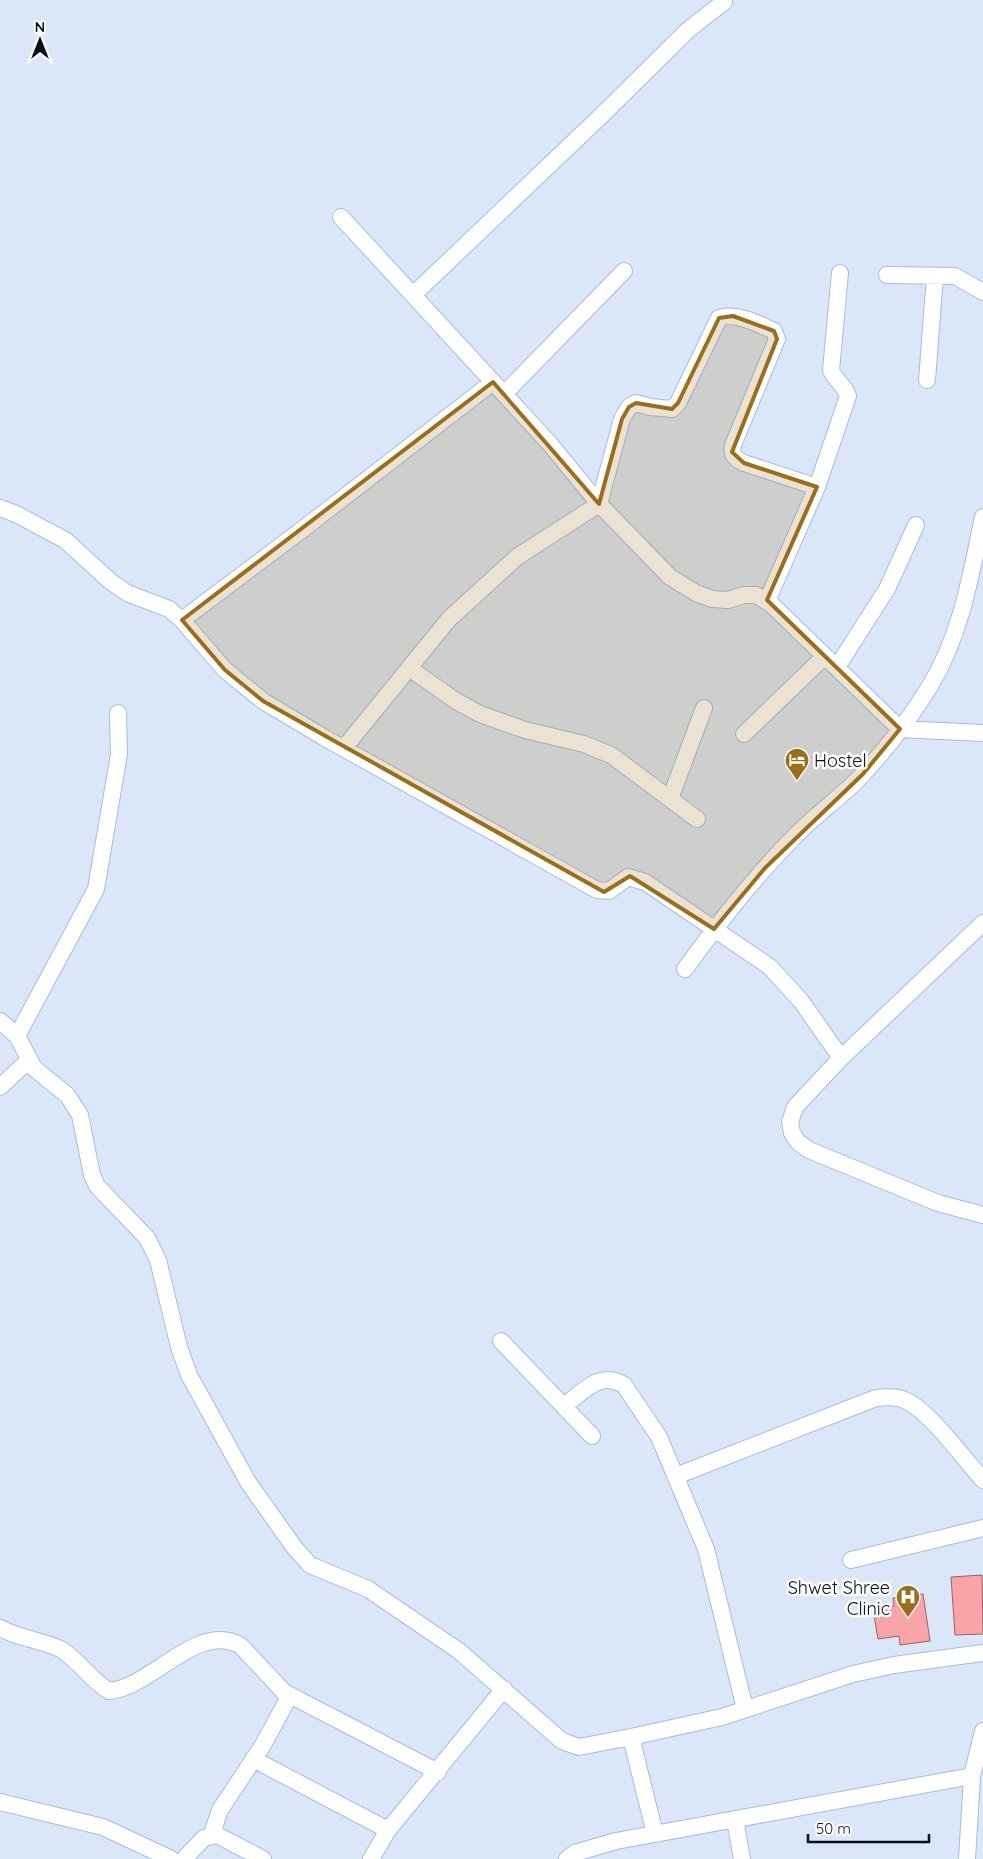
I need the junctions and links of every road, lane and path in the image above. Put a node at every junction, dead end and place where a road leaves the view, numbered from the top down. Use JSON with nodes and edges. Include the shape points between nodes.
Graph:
{"nodes":[{"id":1,"x":724,"y":2,"type":"dead end"},
{"id":2,"x":342,"y":217,"type":"dead end"},
{"id":3,"x":624,"y":272,"type":"dead end"},
{"id":4,"x":840,"y":273,"type":"dead end"},
{"id":5,"x":887,"y":276,"type":"dead end"},
{"id":6,"x":935,"y":276,"type":"junction"},
{"id":7,"x":983,"y":292,"type":"edge"},
{"id":8,"x":413,"y":295,"type":"junction"},
{"id":9,"x":927,"y":380,"type":"dead end"},
{"id":10,"x":493,"y":382,"type":"junction"},
{"id":11,"x":504,"y":394,"type":"junction"},
{"id":12,"x":817,"y":487,"type":"junction"},
{"id":13,"x":599,"y":504,"type":"junction"},
{"id":14,"x":0,"y":508,"type":"edge"},
{"id":15,"x":982,"y":524,"type":"edge"},
{"id":16,"x":916,"y":525,"type":"dead end"},
{"id":17,"x":767,"y":601,"type":"junction"},
{"id":18,"x":182,"y":620,"type":"junction"},
{"id":19,"x":831,"y":661,"type":"junction"},
{"id":20,"x":409,"y":668,"type":"junction"},
{"id":21,"x":704,"y":708,"type":"dead end"},
{"id":22,"x":118,"y":713,"type":"dead end"},
{"id":23,"x":900,"y":729,"type":"junction"},
{"id":24,"x":983,"y":733,"type":"edge"},
{"id":25,"x":744,"y":734,"type":"dead end"},
{"id":26,"x":344,"y":748,"type":"junction"},
{"id":27,"x":670,"y":799,"type":"junction"},
{"id":28,"x":697,"y":818,"type":"dead end"},
{"id":29,"x":983,"y":922,"type":"edge"},
{"id":30,"x":714,"y":929,"type":"junction"},
{"id":31,"x":686,"y":969,"type":"dead end"},
{"id":32,"x":0,"y":1021,"type":"edge"},
{"id":33,"x":18,"y":1036,"type":"junction"},
{"id":34,"x":841,"y":1058,"type":"junction"},
{"id":35,"x":29,"y":1060,"type":"junction"},
{"id":36,"x":0,"y":1087,"type":"edge"},
{"id":37,"x":980,"y":1210,"type":"edge"},
{"id":38,"x":501,"y":1341,"type":"dead end"},
{"id":39,"x":564,"y":1406,"type":"junction"},
{"id":40,"x":592,"y":1436,"type":"dead end"},
{"id":41,"x":676,"y":1476,"type":"junction"},
{"id":42,"x":983,"y":1480,"type":"edge"},
{"id":43,"x":983,"y":1528,"type":"edge"},
{"id":44,"x":851,"y":1560,"type":"dead end"},
{"id":45,"x":0,"y":1628,"type":"edge"},
{"id":46,"x":983,"y":1652,"type":"edge"},
{"id":47,"x":504,"y":1689,"type":"junction"},
{"id":48,"x":290,"y":1695,"type":"junction"},
{"id":49,"x":746,"y":1709,"type":"junction"},
{"id":50,"x":983,"y":1731,"type":"edge"},
{"id":51,"x":631,"y":1736,"type":"junction"},
{"id":52,"x":253,"y":1759,"type":"junction"},
{"id":53,"x":438,"y":1772,"type":"junction"},
{"id":54,"x":972,"y":1776,"type":"junction"},
{"id":55,"x":0,"y":1802,"type":"edge"},
{"id":56,"x":735,"y":1820,"type":"junction"},
{"id":57,"x":388,"y":1830,"type":"junction"},
{"id":58,"x":655,"y":1834,"type":"junction"},
{"id":59,"x":211,"y":1836,"type":"junction"},
{"id":60,"x":171,"y":1859,"type":"edge"},
{"id":61,"x":184,"y":1859,"type":"edge"},
{"id":62,"x":263,"y":1859,"type":"edge"},
{"id":63,"x":370,"y":1859,"type":"edge"},
{"id":64,"x":567,"y":1859,"type":"edge"},
{"id":65,"x":742,"y":1859,"type":"edge"},
{"id":66,"x":967,"y":1859,"type":"edge"}],
"edges":[{"from":1,"to":8,"type":"street","via":[[688,30]]},
{"from":2,"to":8,"type":"street"},
{"from":3,"to":11,"type":"street"},
{"from":4,"to":12,"type":"street","via":[[831,370],[848,396]]},
{"from":5,"to":6,"type":"street"},
{"from":6,"to":7,"type":"street","via":[[955,276]]},
{"from":6,"to":9,"type":"street"},
{"from":8,"to":10,"type":"street"},
{"from":10,"to":11,"type":"street"},
{"from":10,"to":18,"type":"street"},
{"from":11,"to":13,"type":"street"},
{"from":12,"to":13,"type":"street","via":[[736,460],[733,445],[777,339],[774,330],[726,315],[719,318],[678,403],[672,409],[636,403],[629,407],[622,419]]},
{"from":12,"to":17,"type":"street"},
{"from":13,"to":17,"type":"street","via":[[670,577],[696,593],[712,599],[756,596]]},
{"from":13,"to":20,"type":"street","via":[[517,557],[449,619]]},
{"from":14,"to":18,"type":"street","via":[[65,540],[127,593],[169,609]]},
{"from":15,"to":23,"type":"street","via":[[966,601],[951,641],[930,685]]},
{"from":16,"to":19,"type":"street","via":[[887,589]]},
{"from":17,"to":19,"type":"street"},
{"from":18,"to":26,"type":"street","via":[[225,670],[263,701]]},
{"from":19,"to":23,"type":"street"},
{"from":19,"to":25,"type":"street"},
{"from":20,"to":26,"type":"street"},
{"from":20,"to":27,"type":"street","via":[[480,714],[611,755]]},
{"from":21,"to":27,"type":"street"},
{"from":22,"to":33,"type":"street","via":[[119,754],[96,889]]},
{"from":23,"to":24,"type":"street"},
{"from":23,"to":30,"type":"street","via":[[863,774],[771,861]]},
{"from":26,"to":30,"type":"street","via":[[597,890],[609,891],[632,877],[645,882]]},
{"from":27,"to":28,"type":"street"},
{"from":29,"to":34,"type":"street"},
{"from":30,"to":31,"type":"street"},
{"from":30,"to":34,"type":"street","via":[[752,953],[787,984]]},
{"from":32,"to":33,"type":"street"},
{"from":33,"to":35,"type":"street"},
{"from":34,"to":37,"type":"street","via":[[795,1107],[790,1122],[798,1142],[837,1163],[929,1199]]},
{"from":35,"to":36,"type":"street"},
{"from":35,"to":47,"type":"street","via":[[67,1095],[80,1115],[97,1186],[147,1238],[158,1260],[189,1375],[248,1482],[294,1547],[320,1571],[368,1589],[459,1651]]},
{"from":38,"to":39,"type":"street"},
{"from":39,"to":40,"type":"street"},
{"from":39,"to":41,"type":"street","via":[[600,1380],[615,1380],[624,1385],[658,1437]]},
{"from":41,"to":42,"type":"street","via":[[876,1398],[890,1397],[907,1401],[926,1417]]},
{"from":41,"to":49,"type":"street","via":[[706,1549]]},
{"from":43,"to":44,"type":"street"},
{"from":45,"to":48,"type":"street","via":[[14,1636],[56,1647],[109,1691],[126,1686],[196,1646],[219,1640],[234,1642]]},
{"from":46,"to":49,"type":"street","via":[[853,1674]]},
{"from":47,"to":51,"type":"street","via":[[571,1746]]},
{"from":47,"to":53,"type":"street"},
{"from":48,"to":52,"type":"street"},
{"from":48,"to":53,"type":"street"},
{"from":49,"to":51,"type":"street"},
{"from":50,"to":54,"type":"street"},
{"from":51,"to":58,"type":"street"},
{"from":52,"to":57,"type":"street"},
{"from":52,"to":59,"type":"street","via":[[220,1810]]},
{"from":53,"to":57,"type":"street"},
{"from":54,"to":56,"type":"street"},
{"from":54,"to":66,"type":"street"},
{"from":55,"to":60,"type":"street","via":[[103,1827]]},
{"from":56,"to":58,"type":"street"},
{"from":56,"to":65,"type":"street"},
{"from":57,"to":63,"type":"street"},
{"from":58,"to":64,"type":"street","via":[[608,1843],[575,1853]]},
{"from":59,"to":61,"type":"street","via":[[204,1838]]},
{"from":59,"to":62,"type":"street","via":[[224,1838]]}]}
